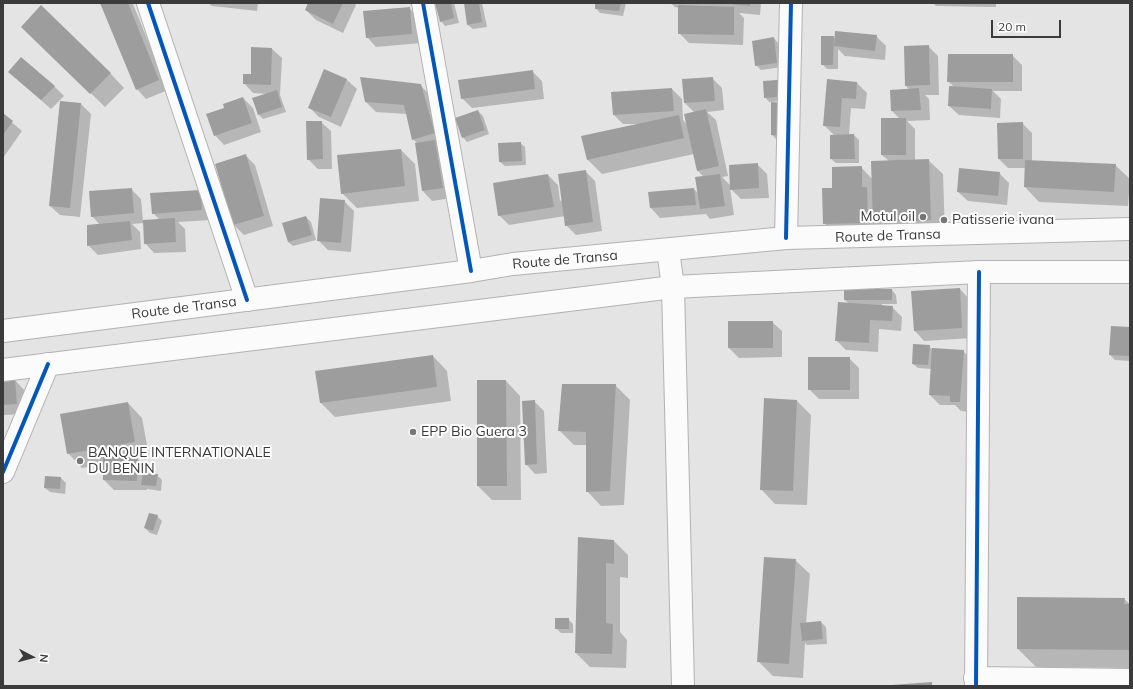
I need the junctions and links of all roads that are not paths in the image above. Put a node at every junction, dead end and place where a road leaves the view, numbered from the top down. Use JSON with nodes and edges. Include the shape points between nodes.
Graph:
{"nodes":[{"id":1,"x":148,"y":3,"type":"edge"},
{"id":2,"x":423,"y":3,"type":"edge"},
{"id":3,"x":791,"y":3,"type":"edge"},
{"id":4,"x":1130,"y":229,"type":"edge"},
{"id":5,"x":786,"y":238,"type":"junction"},
{"id":6,"x":668,"y":250,"type":"junction"},
{"id":7,"x":471,"y":271,"type":"junction"},
{"id":8,"x":979,"y":272,"type":"junction"},
{"id":9,"x":1130,"y":272,"type":"edge"},
{"id":10,"x":673,"y":287,"type":"junction"},
{"id":11,"x":247,"y":300,"type":"junction"},
{"id":12,"x":3,"y":331,"type":"edge"},
{"id":13,"x":48,"y":364,"type":"junction"},
{"id":14,"x":3,"y":370,"type":"edge"},
{"id":15,"x":3,"y":472,"type":"edge"},
{"id":16,"x":1130,"y":680,"type":"edge"},
{"id":17,"x":975,"y":682,"type":"edge"},
{"id":18,"x":683,"y":686,"type":"edge"}],
"edges":[{"from":1,"to":11,"type":"main road"},
{"from":2,"to":7,"type":"main road"},
{"from":3,"to":5,"type":"main road"},
{"from":4,"to":5,"type":"main road","name":"Route de Transa"},
{"from":5,"to":6,"type":"main road","name":"Route de Transa"},
{"from":6,"to":7,"type":"main road","name":"Route de Transa","via":[[513,264]]},
{"from":6,"to":10,"type":"main road"},
{"from":7,"to":11,"type":"main road","name":"Route de Transa"},
{"from":8,"to":9,"type":"main road"},
{"from":8,"to":10,"type":"main road"},
{"from":8,"to":17,"type":"main road"},
{"from":10,"to":13,"type":"main road"},
{"from":10,"to":18,"type":"main road"},
{"from":11,"to":12,"type":"main road","name":"Route de Transa"},
{"from":13,"to":14,"type":"main road"},
{"from":13,"to":15,"type":"main road"},
{"from":16,"to":17,"type":"main road"}]}
